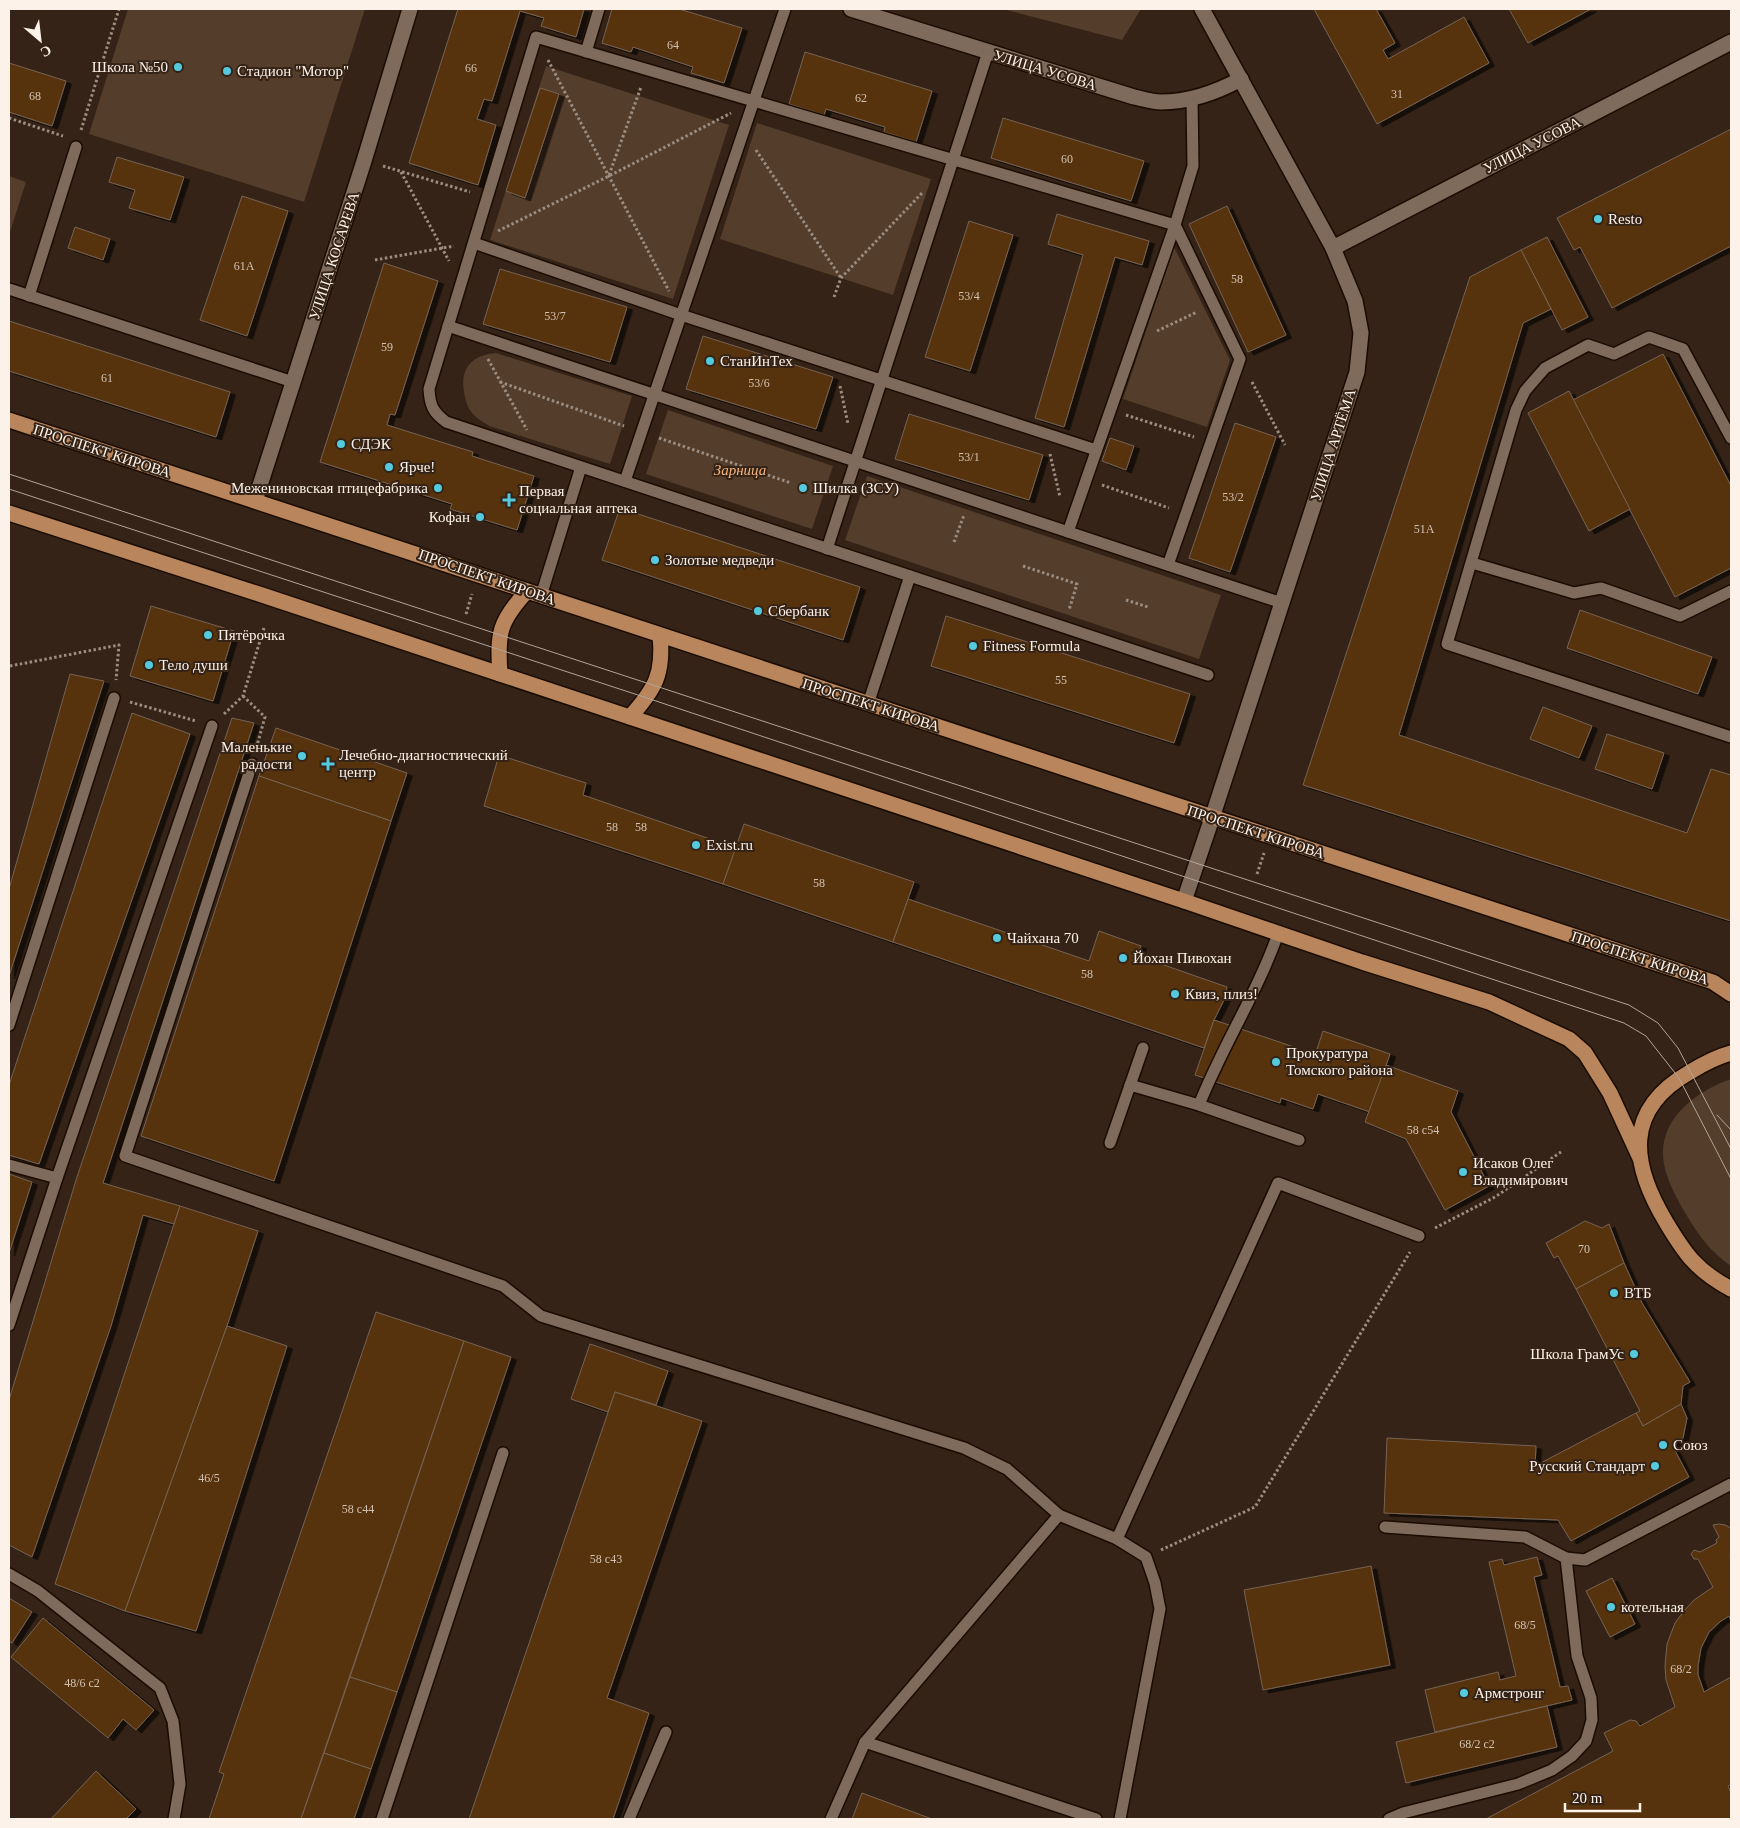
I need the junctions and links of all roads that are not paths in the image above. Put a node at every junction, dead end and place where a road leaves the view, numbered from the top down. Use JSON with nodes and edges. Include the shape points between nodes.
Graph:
{"nodes":[{"id":1,"x":410,"y":9,"type":"edge"},
{"id":2,"x":599,"y":9,"type":"edge"},
{"id":3,"x":785,"y":9,"type":"edge"},
{"id":4,"x":1202,"y":9,"type":"edge"},
{"id":5,"x":860,"y":10,"type":"edge"},
{"id":6,"x":1731,"y":42,"type":"edge"},
{"id":7,"x":586,"y":52,"type":"junction"},
{"id":8,"x":988,"y":52,"type":"junction"},
{"id":9,"x":1240,"y":79,"type":"junction"},
{"id":10,"x":1192,"y":98,"type":"junction"},
{"id":11,"x":753,"y":101,"type":"junction"},
{"id":12,"x":77,"y":143,"type":"road end"},
{"id":13,"x":954,"y":160,"type":"junction"},
{"id":14,"x":1175,"y":224,"type":"junction"},
{"id":15,"x":474,"y":243,"type":"junction"},
{"id":16,"x":1332,"y":248,"type":"junction"},
{"id":17,"x":9,"y":289,"type":"edge"},
{"id":18,"x":29,"y":296,"type":"junction"},
{"id":19,"x":681,"y":314,"type":"junction"},
{"id":20,"x":448,"y":326,"type":"junction"},
{"id":21,"x":882,"y":380,"type":"junction"},
{"id":22,"x":294,"y":382,"type":"junction"},
{"id":23,"x":654,"y":394,"type":"junction"},
{"id":24,"x":9,"y":420,"type":"edge"},
{"id":25,"x":1731,"y":438,"type":"edge"},
{"id":26,"x":1096,"y":450,"type":"junction"},
{"id":27,"x":856,"y":461,"type":"junction"},
{"id":28,"x":581,"y":467,"type":"junction"},
{"id":29,"x":625,"y":481,"type":"junction"},
{"id":30,"x":255,"y":501,"type":"junction"},
{"id":31,"x":9,"y":513,"type":"edge"},
{"id":32,"x":1068,"y":532,"type":"junction"},
{"id":33,"x":827,"y":549,"type":"junction"},
{"id":34,"x":1472,"y":563,"type":"junction"},
{"id":35,"x":1168,"y":565,"type":"junction"},
{"id":36,"x":910,"y":576,"type":"junction"},
{"id":37,"x":1731,"y":591,"type":"edge"},
{"id":38,"x":534,"y":593,"type":"junction"},
{"id":39,"x":1282,"y":603,"type":"junction"},
{"id":40,"x":660,"y":635,"type":"junction"},
{"id":41,"x":500,"y":674,"type":"junction"},
{"id":42,"x":1208,"y":675,"type":"dead end"},
{"id":43,"x":114,"y":698,"type":"road end"},
{"id":44,"x":868,"y":704,"type":"junction"},
{"id":45,"x":630,"y":717,"type":"junction"},
{"id":46,"x":212,"y":726,"type":"road end"},
{"id":47,"x":1731,"y":737,"type":"edge"},
{"id":48,"x":252,"y":764,"type":"road end"},
{"id":49,"x":1212,"y":818,"type":"junction"},
{"id":50,"x":1184,"y":900,"type":"junction"},
{"id":51,"x":1278,"y":934,"type":"junction"},
{"id":52,"x":1731,"y":994,"type":"edge"},
{"id":53,"x":9,"y":1025,"type":"edge"},
{"id":54,"x":1143,"y":1048,"type":"dead end"},
{"id":55,"x":1731,"y":1053,"type":"edge"},
{"id":56,"x":1130,"y":1085,"type":"junction"},
{"id":57,"x":1199,"y":1106,"type":"junction"},
{"id":58,"x":1299,"y":1140,"type":"dead end"},
{"id":59,"x":1110,"y":1143,"type":"dead end"},
{"id":60,"x":1640,"y":1158,"type":"junction"},
{"id":61,"x":9,"y":1165,"type":"edge"},
{"id":62,"x":57,"y":1178,"type":"junction"},
{"id":63,"x":1419,"y":1236,"type":"road end"},
{"id":64,"x":1731,"y":1289,"type":"edge"},
{"id":65,"x":9,"y":1325,"type":"edge"},
{"id":66,"x":502,"y":1453,"type":"dead end"},
{"id":67,"x":1731,"y":1484,"type":"edge"},
{"id":68,"x":1059,"y":1515,"type":"junction"},
{"id":69,"x":1385,"y":1527,"type":"dead end"},
{"id":70,"x":1117,"y":1539,"type":"junction"},
{"id":71,"x":1566,"y":1558,"type":"junction"},
{"id":72,"x":9,"y":1574,"type":"edge"},
{"id":73,"x":666,"y":1732,"type":"dead end"},
{"id":74,"x":865,"y":1742,"type":"junction"},
{"id":75,"x":174,"y":1819,"type":"edge"},
{"id":76,"x":382,"y":1819,"type":"edge"},
{"id":77,"x":629,"y":1819,"type":"edge"},
{"id":78,"x":832,"y":1819,"type":"edge"},
{"id":79,"x":1096,"y":1819,"type":"edge"},
{"id":80,"x":1120,"y":1819,"type":"edge"},
{"id":81,"x":1389,"y":1819,"type":"edge"}],
"edges":[{"from":1,"to":22,"type":"main road","name":"УЛИЦА КОСАРЕВА"},
{"from":2,"to":7,"type":"lane"},
{"from":3,"to":11,"type":"lane"},
{"from":4,"to":9,"type":"main road","name":"УЛИЦА АРТЁМА"},
{"from":5,"to":8,"type":"main road","name":"УЛИЦА УСОВА"},
{"from":6,"to":16,"type":"main road","name":"УЛИЦА УСОВА"},
{"from":7,"to":11,"type":"lane"},
{"from":7,"to":15,"type":"lane","via":[[536,37]]},
{"from":8,"to":10,"type":"main road","name":"УЛИЦА УСОВА","via":[[1134,97],[1161,102]]},
{"from":8,"to":13,"type":"lane"},
{"from":9,"to":10,"type":"main road","name":"УЛИЦА УСОВА"},
{"from":9,"to":16,"type":"main road","name":"УЛИЦА АРТЁМА"},
{"from":10,"to":14,"type":"lane","via":[[1193,166]]},
{"from":11,"to":13,"type":"lane"},
{"from":11,"to":19,"type":"lane"},
{"from":12,"to":18,"type":"lane"},
{"from":13,"to":14,"type":"lane"},
{"from":13,"to":21,"type":"lane"},
{"from":14,"to":26,"type":"lane"},
{"from":14,"to":35,"type":"lane","via":[[1240,359]]},
{"from":15,"to":19,"type":"lane"},
{"from":15,"to":20,"type":"lane"},
{"from":16,"to":39,"type":"main road","name":"УЛИЦА АРТЁМА","via":[[1355,301],[1361,333],[1357,372]]},
{"from":17,"to":18,"type":"lane"},
{"from":18,"to":22,"type":"lane"},
{"from":19,"to":21,"type":"lane"},
{"from":19,"to":23,"type":"lane"},
{"from":20,"to":23,"type":"lane"},
{"from":20,"to":28,"type":"lane","via":[[429,389],[430,402],[436,414],[446,422]]},
{"from":21,"to":26,"type":"lane"},
{"from":21,"to":27,"type":"lane"},
{"from":22,"to":30,"type":"main road","name":"УЛИЦА КОСАРЕВА"},
{"from":23,"to":27,"type":"lane"},
{"from":23,"to":29,"type":"lane"},
{"from":24,"to":30,"type":"main road","name":"ПРОСПЕКТ КИРОВА"},
{"from":25,"to":34,"type":"lane","via":[[1684,349],[1649,337],[1614,354],[1588,345],[1545,368],[1525,391],[1516,410]]},
{"from":26,"to":32,"type":"lane"},
{"from":27,"to":32,"type":"lane"},
{"from":27,"to":33,"type":"lane"},
{"from":28,"to":29,"type":"lane"},
{"from":28,"to":38,"type":"lane"},
{"from":29,"to":33,"type":"lane"},
{"from":30,"to":38,"type":"main road","name":"ПРОСПЕКТ КИРОВА"},
{"from":31,"to":41,"type":"main road"},
{"from":32,"to":35,"type":"lane"},
{"from":33,"to":36,"type":"lane"},
{"from":34,"to":37,"type":"lane","via":[[1574,593],[1601,588],[1680,616]]},
{"from":34,"to":47,"type":"lane","via":[[1447,644]]},
{"from":35,"to":39,"type":"lane"},
{"from":36,"to":42,"type":"lane"},
{"from":36,"to":44,"type":"lane"},
{"from":38,"to":40,"type":"main road","name":"ПРОСПЕКТ КИРОВА"},
{"from":38,"to":41,"type":"main road","via":[[511,609],[504,621],[498,649]]},
{"from":39,"to":49,"type":"main road","name":"УЛИЦА АРТЁМА"},
{"from":40,"to":44,"type":"main road","name":"ПРОСПЕКТ КИРОВА"},
{"from":40,"to":45,"type":"main road","via":[[660,666],[655,685]]},
{"from":41,"to":45,"type":"main road"},
{"from":43,"to":53,"type":"lane"},
{"from":44,"to":49,"type":"main road","name":"ПРОСПЕКТ КИРОВА"},
{"from":45,"to":50,"type":"main road"},
{"from":46,"to":62,"type":"lane"},
{"from":48,"to":68,"type":"lane","via":[[125,1156],[503,1286],[542,1316],[964,1448],[1006,1469]]},
{"from":49,"to":50,"type":"main road","name":"УЛИЦА АРТЁМА"},
{"from":49,"to":52,"type":"main road","name":"ПРОСПЕКТ КИРОВА","via":[[1713,982]]},
{"from":50,"to":51,"type":"main road"},
{"from":51,"to":57,"type":"lane","via":[[1266,967],[1210,1077]]},
{"from":51,"to":60,"type":"main road","via":[[1488,1002],[1569,1039],[1585,1053],[1610,1093]]},
{"from":54,"to":56,"type":"lane"},
{"from":55,"to":60,"type":"main road","via":[[1679,1078],[1663,1091],[1641,1127]]},
{"from":56,"to":57,"type":"lane"},
{"from":56,"to":59,"type":"lane"},
{"from":57,"to":58,"type":"lane"},
{"from":60,"to":64,"type":"main road","via":[[1651,1194],[1682,1248],[1696,1266]]},
{"from":61,"to":62,"type":"lane"},
{"from":62,"to":65,"type":"lane"},
{"from":63,"to":70,"type":"lane","via":[[1278,1183]]},
{"from":66,"to":76,"type":"lane"},
{"from":67,"to":71,"type":"lane","via":[[1585,1560]]},
{"from":68,"to":70,"type":"lane"},
{"from":68,"to":74,"type":"lane"},
{"from":69,"to":71,"type":"lane","via":[[1525,1538]]},
{"from":70,"to":80,"type":"lane","via":[[1146,1557],[1160,1609]]},
{"from":71,"to":81,"type":"lane","via":[[1576,1656],[1591,1698],[1592,1720],[1586,1741],[1552,1770],[1518,1784]]},
{"from":72,"to":75,"type":"lane","via":[[38,1591],[160,1688],[173,1721],[180,1784]]},
{"from":73,"to":77,"type":"lane"},
{"from":74,"to":78,"type":"lane"},
{"from":74,"to":79,"type":"lane"}]}
